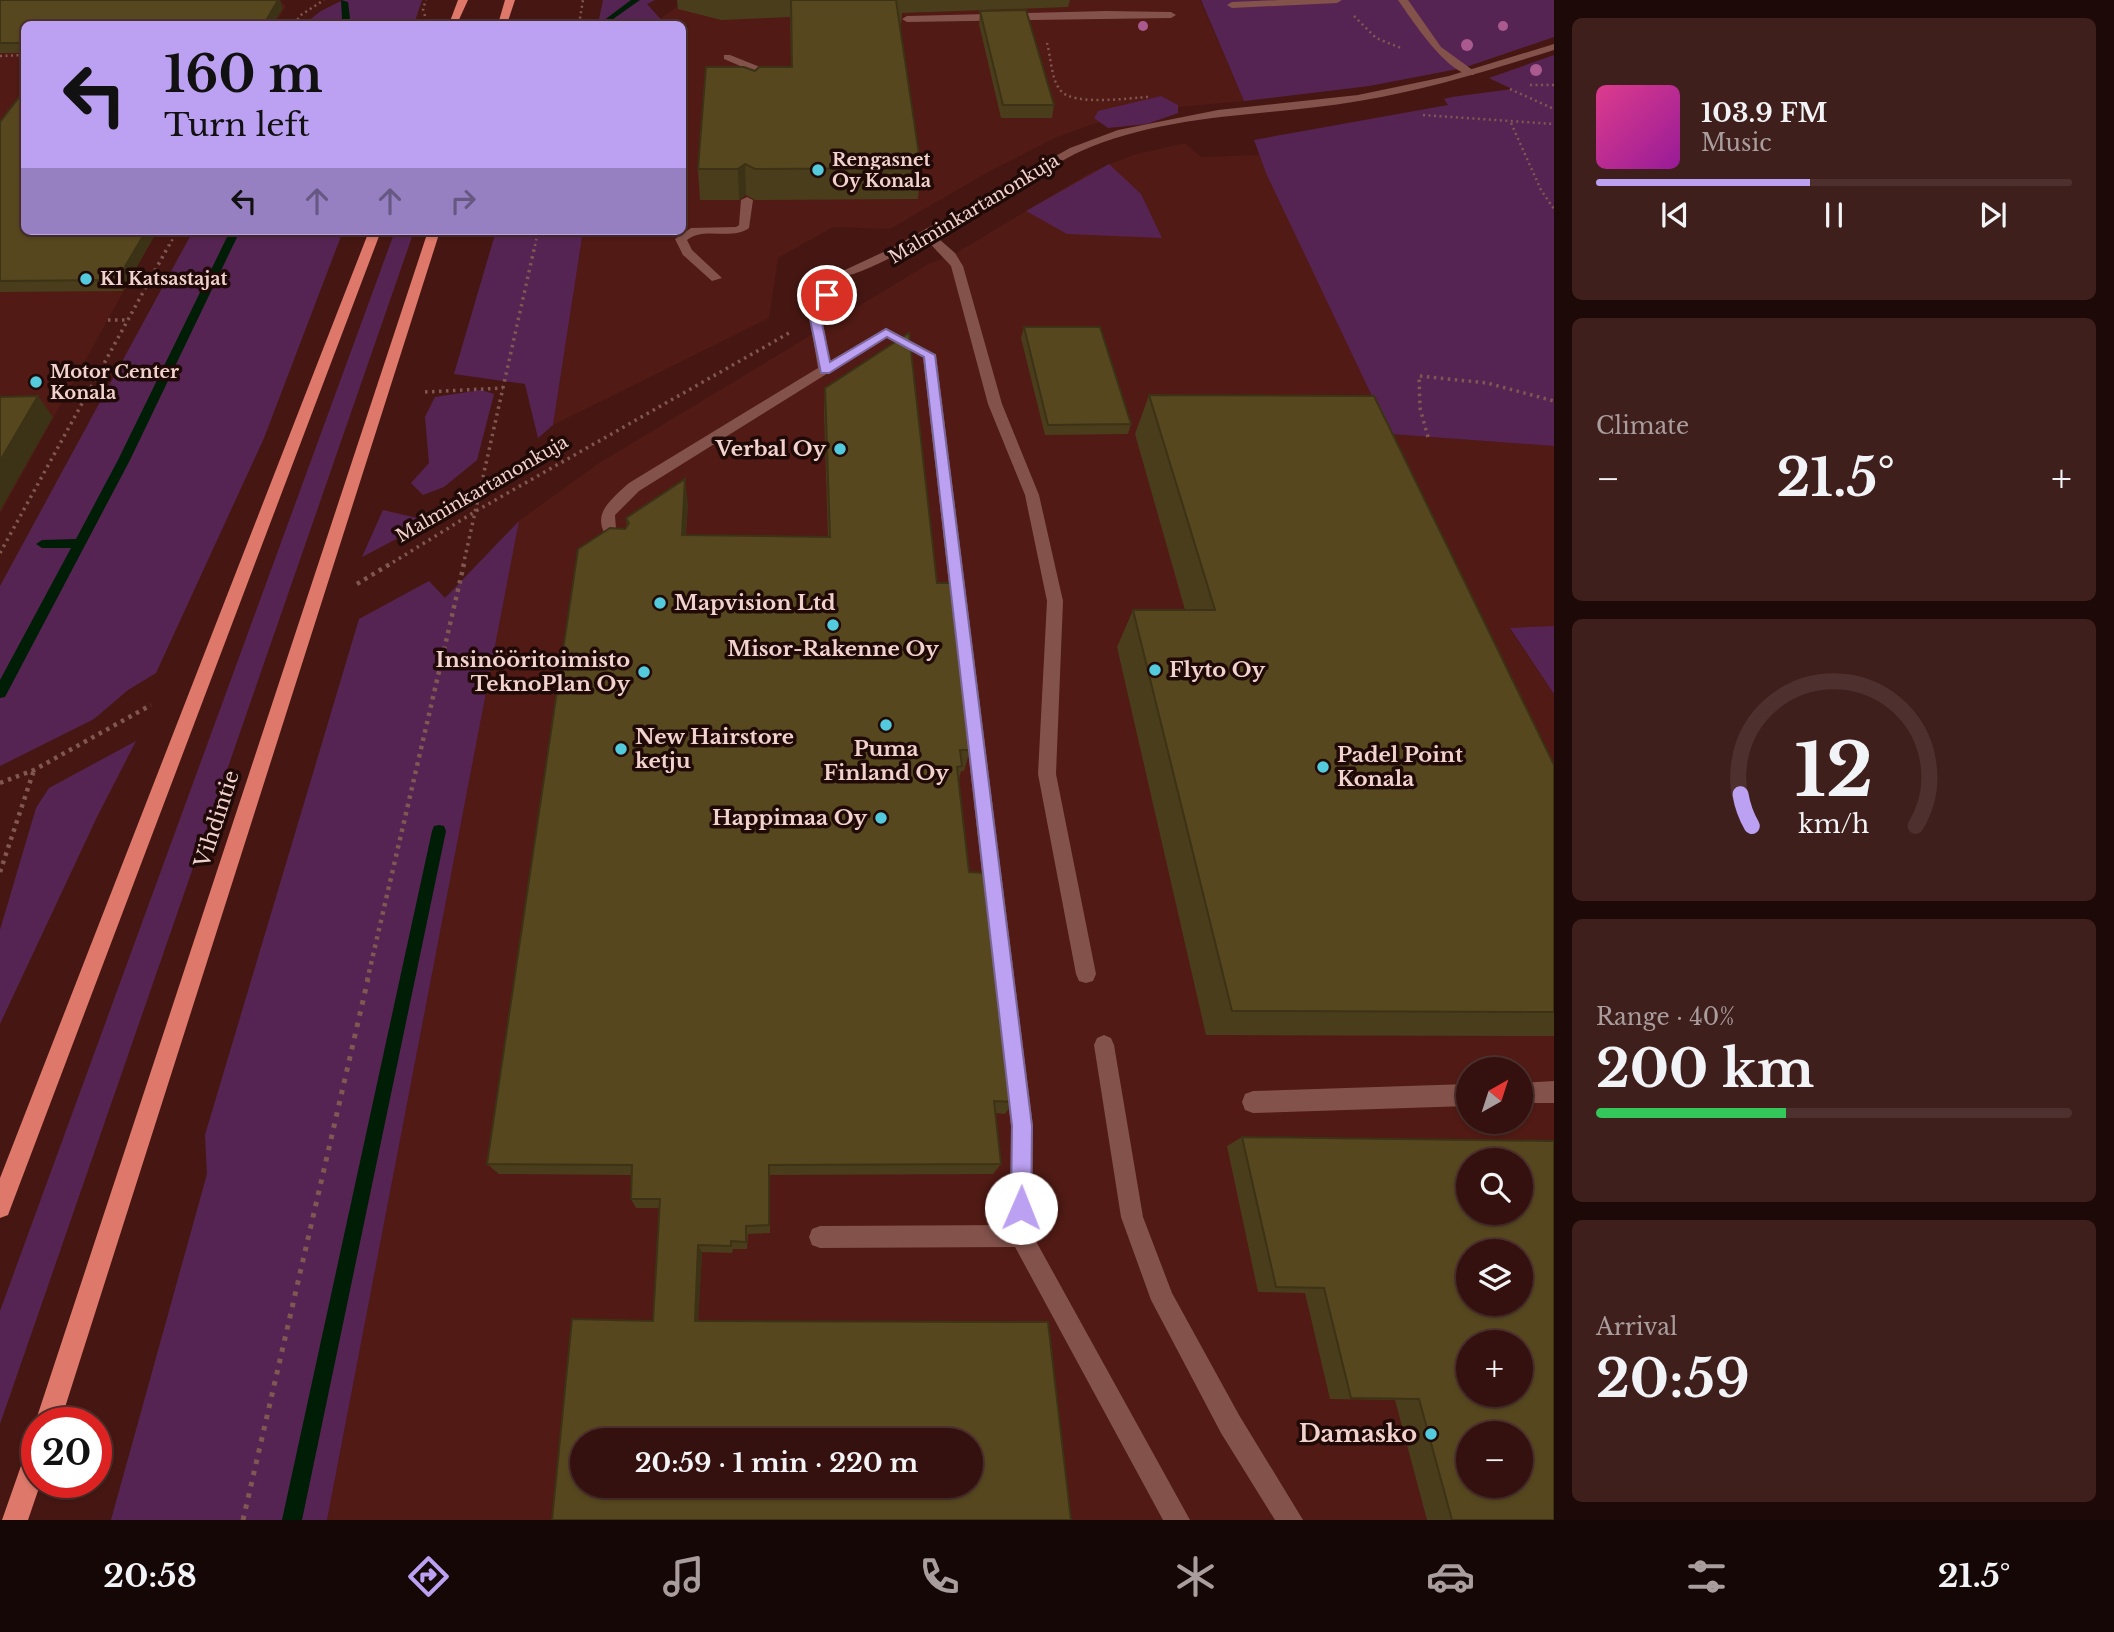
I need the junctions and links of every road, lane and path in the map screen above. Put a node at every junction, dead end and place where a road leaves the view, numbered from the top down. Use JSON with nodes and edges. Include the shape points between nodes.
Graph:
{"nodes":[{"id":1,"x":324,"y":0,"type":"edge"},
{"id":2,"x":426,"y":0,"type":"edge"},
{"id":3,"x":463,"y":0,"type":"edge"},
{"id":4,"x":510,"y":0,"type":"edge"},
{"id":5,"x":583,"y":0,"type":"edge"},
{"id":6,"x":1403,"y":0,"type":"edge"},
{"id":7,"x":1338,"y":1,"type":"edge"},
{"id":8,"x":1307,"y":2,"type":"edge"},
{"id":9,"x":1231,"y":5,"type":"dead end"},
{"id":10,"x":1171,"y":15,"type":"dead end"},
{"id":11,"x":426,"y":19,"type":"dead end"},
{"id":12,"x":907,"y":19,"type":"dead end"},
{"id":13,"x":296,"y":21,"type":"edge"},
{"id":14,"x":454,"y":21,"type":"edge"},
{"id":15,"x":503,"y":21,"type":"edge"},
{"id":16,"x":580,"y":21,"type":"edge"},
{"id":17,"x":1554,"y":47,"type":"edge"},
{"id":18,"x":21,"y":55,"type":"edge"},
{"id":19,"x":0,"y":56,"type":"edge"},
{"id":20,"x":727,"y":57,"type":"dead end"},
{"id":21,"x":1451,"y":61,"type":"junction"},
{"id":22,"x":1054,"y":62,"type":"dead end"},
{"id":23,"x":1471,"y":73,"type":"junction"},
{"id":24,"x":1554,"y":85,"type":"edge"},
{"id":25,"x":1504,"y":86,"type":"dead end"},
{"id":26,"x":1514,"y":86,"type":"dead end"},
{"id":27,"x":1525,"y":86,"type":"dead end"},
{"id":28,"x":1158,"y":96,"type":"dead end"},
{"id":29,"x":752,"y":97,"type":"edge"},
{"id":30,"x":1420,"y":114,"type":"dead end"},
{"id":31,"x":1511,"y":122,"type":"junction"},
{"id":32,"x":1554,"y":124,"type":"edge"},
{"id":33,"x":747,"y":200,"type":"edge"},
{"id":34,"x":1554,"y":209,"type":"edge"},
{"id":35,"x":927,"y":233,"type":"junction"},
{"id":36,"x":175,"y":235,"type":"edge"},
{"id":37,"x":373,"y":235,"type":"edge"},
{"id":38,"x":433,"y":235,"type":"edge"},
{"id":39,"x":537,"y":235,"type":"edge"},
{"id":40,"x":716,"y":278,"type":"dead end"},
{"id":41,"x":817,"y":319,"type":"junction"},
{"id":42,"x":108,"y":320,"type":"dead end"},
{"id":43,"x":129,"y":320,"type":"junction"},
{"id":44,"x":825,"y":370,"type":"junction"},
{"id":45,"x":503,"y":388,"type":"junction"},
{"id":46,"x":425,"y":392,"type":"dead end"},
{"id":47,"x":1554,"y":401,"type":"edge"},
{"id":48,"x":1428,"y":437,"type":"dead end"},
{"id":49,"x":476,"y":510,"type":"junction"},
{"id":50,"x":622,"y":548,"type":"edge"},
{"id":51,"x":0,"y":553,"type":"edge"},
{"id":52,"x":357,"y":584,"type":"dead end"},
{"id":53,"x":151,"y":705,"type":"dead end"},
{"id":54,"x":34,"y":771,"type":"junction"},
{"id":55,"x":0,"y":783,"type":"edge"},
{"id":56,"x":0,"y":873,"type":"edge"},
{"id":57,"x":1086,"y":974,"type":"dead end"},
{"id":58,"x":1104,"y":1045,"type":"dead end"},
{"id":59,"x":1554,"y":1092,"type":"edge"},
{"id":60,"x":1533,"y":1093,"type":"edge"},
{"id":61,"x":1456,"y":1095,"type":"edge"},
{"id":62,"x":1253,"y":1102,"type":"dead end"},
{"id":63,"x":0,"y":1207,"type":"edge"},
{"id":64,"x":1021,"y":1236,"type":"junction"},
{"id":65,"x":820,"y":1237,"type":"dead end"},
{"id":66,"x":52,"y":1407,"type":"edge"},
{"id":67,"x":22,"y":1498,"type":"edge"},
{"id":68,"x":15,"y":1520,"type":"edge"},
{"id":69,"x":243,"y":1520,"type":"edge"},
{"id":70,"x":1177,"y":1520,"type":"edge"},
{"id":71,"x":1290,"y":1520,"type":"edge"}],
"edges":[{"from":1,"to":13,"type":"path"},
{"from":2,"to":11,"type":"path"},
{"from":3,"to":14,"type":"main road"},
{"from":4,"to":15,"type":"main road"},
{"from":5,"to":16,"type":"path"},
{"from":6,"to":21,"type":"street","via":[[1437,49]]},
{"from":7,"to":8,"type":"street"},
{"from":7,"to":21,"type":"path","via":[[1381,40]]},
{"from":8,"to":9,"type":"street"},
{"from":10,"to":12,"type":"street"},
{"from":17,"to":23,"type":"street","name":"Malminkartanonkuja"},
{"from":18,"to":19,"type":"path"},
{"from":20,"to":29,"type":"street","via":[[757,69],[759,79]]},
{"from":21,"to":23,"type":"street"},
{"from":22,"to":28,"type":"path","via":[[1060,89],[1072,97]]},
{"from":23,"to":35,"type":"street","name":"Malminkartanonkuja","via":[[1358,98],[1218,113],[1122,132],[1074,149]]},
{"from":24,"to":27,"type":"path"},
{"from":25,"to":26,"type":"path"},
{"from":30,"to":31,"type":"path"},
{"from":31,"to":32,"type":"path"},
{"from":31,"to":34,"type":"path"},
{"from":33,"to":40,"type":"street","via":[[747,219],[739,230],[691,231],[681,239],[687,252]]},
{"from":35,"to":41,"type":"street","name":"Malminkartanonkuja","via":[[838,276],[815,314]]},
{"from":35,"to":57,"type":"street","via":[[957,265],[995,404],[1035,508],[1055,601],[1047,774]]},
{"from":36,"to":43,"type":"path"},
{"from":37,"to":63,"type":"main road"},
{"from":38,"to":66,"type":"main road","name":"Vihdintie"},
{"from":39,"to":45,"type":"path"},
{"from":41,"to":44,"type":"street"},
{"from":41,"to":49,"type":"path","name":"Malminkartanonkuja"},
{"from":42,"to":43,"type":"path"},
{"from":43,"to":51,"type":"path"},
{"from":44,"to":50,"type":"street","via":[[634,488],[614,505],[606,521],[607,532]]},
{"from":44,"to":64,"type":"street","via":[[886,332],[929,355],[1022,1126]]},
{"from":45,"to":46,"type":"path"},
{"from":45,"to":49,"type":"path"},
{"from":47,"to":48,"type":"path","via":[[1487,383],[1419,376],[1420,408]]},
{"from":49,"to":52,"type":"path","name":"Malminkartanonkuja"},
{"from":49,"to":69,"type":"path"},
{"from":53,"to":54,"type":"path"},
{"from":54,"to":55,"type":"path"},
{"from":54,"to":56,"type":"path"},
{"from":58,"to":71,"type":"street","via":[[1132,1217],[1163,1300],[1230,1424]]},
{"from":59,"to":60,"type":"street"},
{"from":61,"to":62,"type":"street"},
{"from":64,"to":65,"type":"street"},
{"from":64,"to":70,"type":"street"},
{"from":67,"to":68,"type":"main road"}]}
